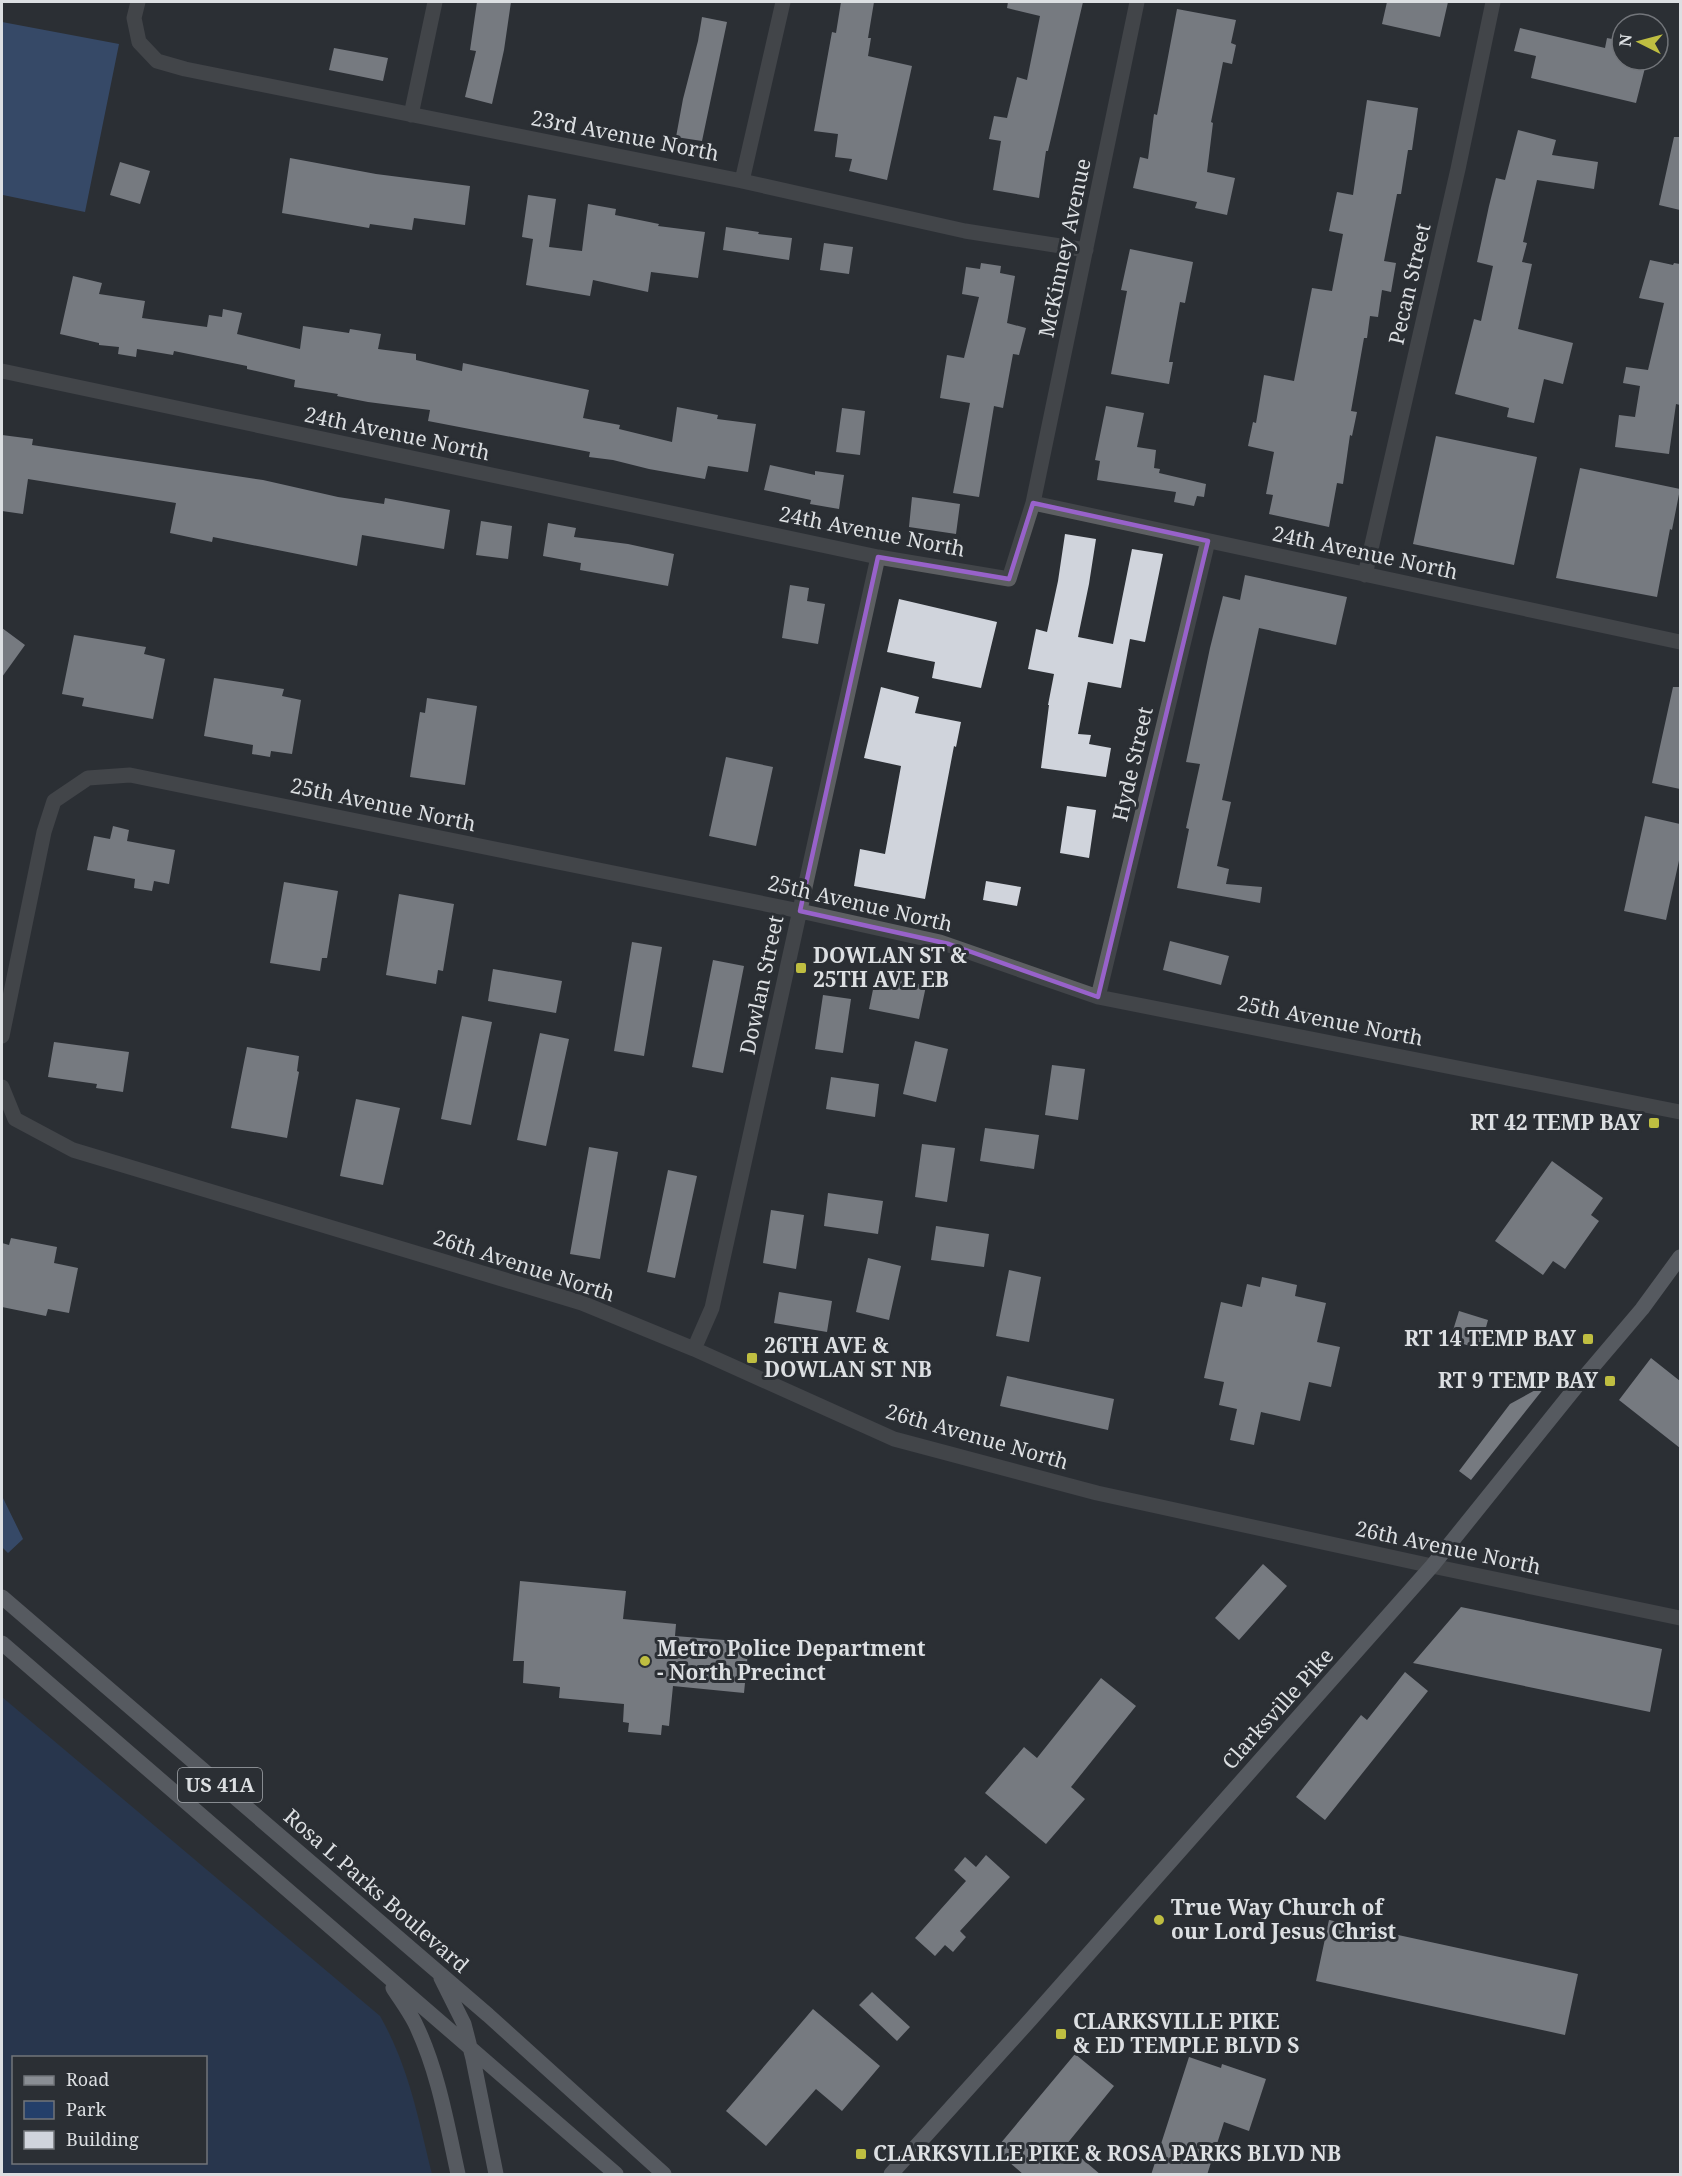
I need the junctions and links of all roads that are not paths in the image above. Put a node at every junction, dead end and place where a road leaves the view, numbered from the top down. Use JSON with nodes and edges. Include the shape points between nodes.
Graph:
{"nodes":[{"id":1,"x":138,"y":2,"type":"edge"},
{"id":2,"x":435,"y":2,"type":"edge"},
{"id":3,"x":783,"y":2,"type":"edge"},
{"id":4,"x":1137,"y":2,"type":"edge"},
{"id":5,"x":1493,"y":2,"type":"edge"},
{"id":6,"x":411,"y":115,"type":"junction"},
{"id":7,"x":742,"y":181,"type":"junction"},
{"id":8,"x":1086,"y":250,"type":"junction"},
{"id":9,"x":2,"y":371,"type":"edge"},
{"id":10,"x":1033,"y":503,"type":"junction"},
{"id":11,"x":1208,"y":540,"type":"junction"},
{"id":12,"x":878,"y":557,"type":"junction"},
{"id":13,"x":1365,"y":575,"type":"junction"},
{"id":14,"x":1680,"y":642,"type":"edge"},
{"id":15,"x":800,"y":911,"type":"junction"},
{"id":16,"x":1098,"y":997,"type":"junction"},
{"id":17,"x":2,"y":1036,"type":"edge"},
{"id":18,"x":2,"y":1087,"type":"edge"},
{"id":19,"x":1680,"y":1112,"type":"edge"},
{"id":20,"x":1680,"y":1257,"type":"edge"},
{"id":21,"x":694,"y":1349,"type":"junction"},
{"id":22,"x":1432,"y":1566,"type":"junction"},
{"id":23,"x":2,"y":1598,"type":"edge"},
{"id":24,"x":1680,"y":1618,"type":"edge"},
{"id":25,"x":2,"y":1643,"type":"edge"},
{"id":26,"x":438,"y":1973,"type":"junction"},
{"id":27,"x":387,"y":1977,"type":"junction"},
{"id":28,"x":470,"y":2047,"type":"junction"},
{"id":29,"x":458,"y":2175,"type":"edge"},
{"id":30,"x":496,"y":2175,"type":"edge"},
{"id":31,"x":616,"y":2175,"type":"edge"},
{"id":32,"x":664,"y":2175,"type":"edge"},
{"id":33,"x":891,"y":2175,"type":"edge"}],
"edges":[{"from":1,"to":6,"type":"street","name":"23rd Avenue North","via":[[134,18],[140,42],[157,61]]},
{"from":2,"to":6,"type":"street"},
{"from":3,"to":7,"type":"street"},
{"from":4,"to":8,"type":"street","name":"McKinney Avenue"},
{"from":5,"to":13,"type":"street","name":"Pecan Street"},
{"from":6,"to":7,"type":"street","name":"23rd Avenue North"},
{"from":7,"to":8,"type":"street","name":"23rd Avenue North","via":[[965,231]]},
{"from":8,"to":10,"type":"street","name":"McKinney Avenue"},
{"from":9,"to":12,"type":"street","name":"24th Avenue North"},
{"from":10,"to":11,"type":"street","name":"24th Avenue North"},
{"from":10,"to":12,"type":"street","name":"24th Avenue North","via":[[1009,579]]},
{"from":11,"to":13,"type":"street","name":"24th Avenue North"},
{"from":11,"to":16,"type":"street","name":"Hyde Street"},
{"from":12,"to":15,"type":"street","name":"Dowlan Street"},
{"from":13,"to":14,"type":"street","name":"24th Avenue North"},
{"from":15,"to":16,"type":"street","name":"25th Avenue North","via":[[949,944]]},
{"from":15,"to":17,"type":"street","name":"25th Avenue North","via":[[130,775],[88,778],[54,801],[44,832]]},
{"from":15,"to":21,"type":"street","name":"Dowlan Street","via":[[712,1308]]},
{"from":16,"to":19,"type":"street","name":"25th Avenue North"},
{"from":18,"to":21,"type":"street","name":"26th Avenue North","via":[[15,1119],[73,1150],[582,1303]]},
{"from":20,"to":22,"type":"main road","name":"Clarksville Pike"},
{"from":21,"to":22,"type":"street","name":"26th Avenue North","via":[[894,1439],[1097,1492]]},
{"from":22,"to":24,"type":"street","name":"26th Avenue North"},
{"from":22,"to":33,"type":"main road","name":"Clarksville Pike"},
{"from":23,"to":26,"type":"main road","name":"Rosa L Parks Boulevard","number":"US 41A"},
{"from":25,"to":27,"type":"main road","number":"US 41A"},
{"from":26,"to":28,"type":"main road","number":"US 41A","via":[[464,2024]]},
{"from":26,"to":32,"type":"main road","name":"Rosa L Parks Boulevard"},
{"from":27,"to":28,"type":"main road"},
{"from":27,"to":29,"type":"main road","number":"US 41A","via":[[415,2022],[428,2058]]},
{"from":28,"to":30,"type":"main road","number":"US 41A"},
{"from":28,"to":31,"type":"main road"}]}
